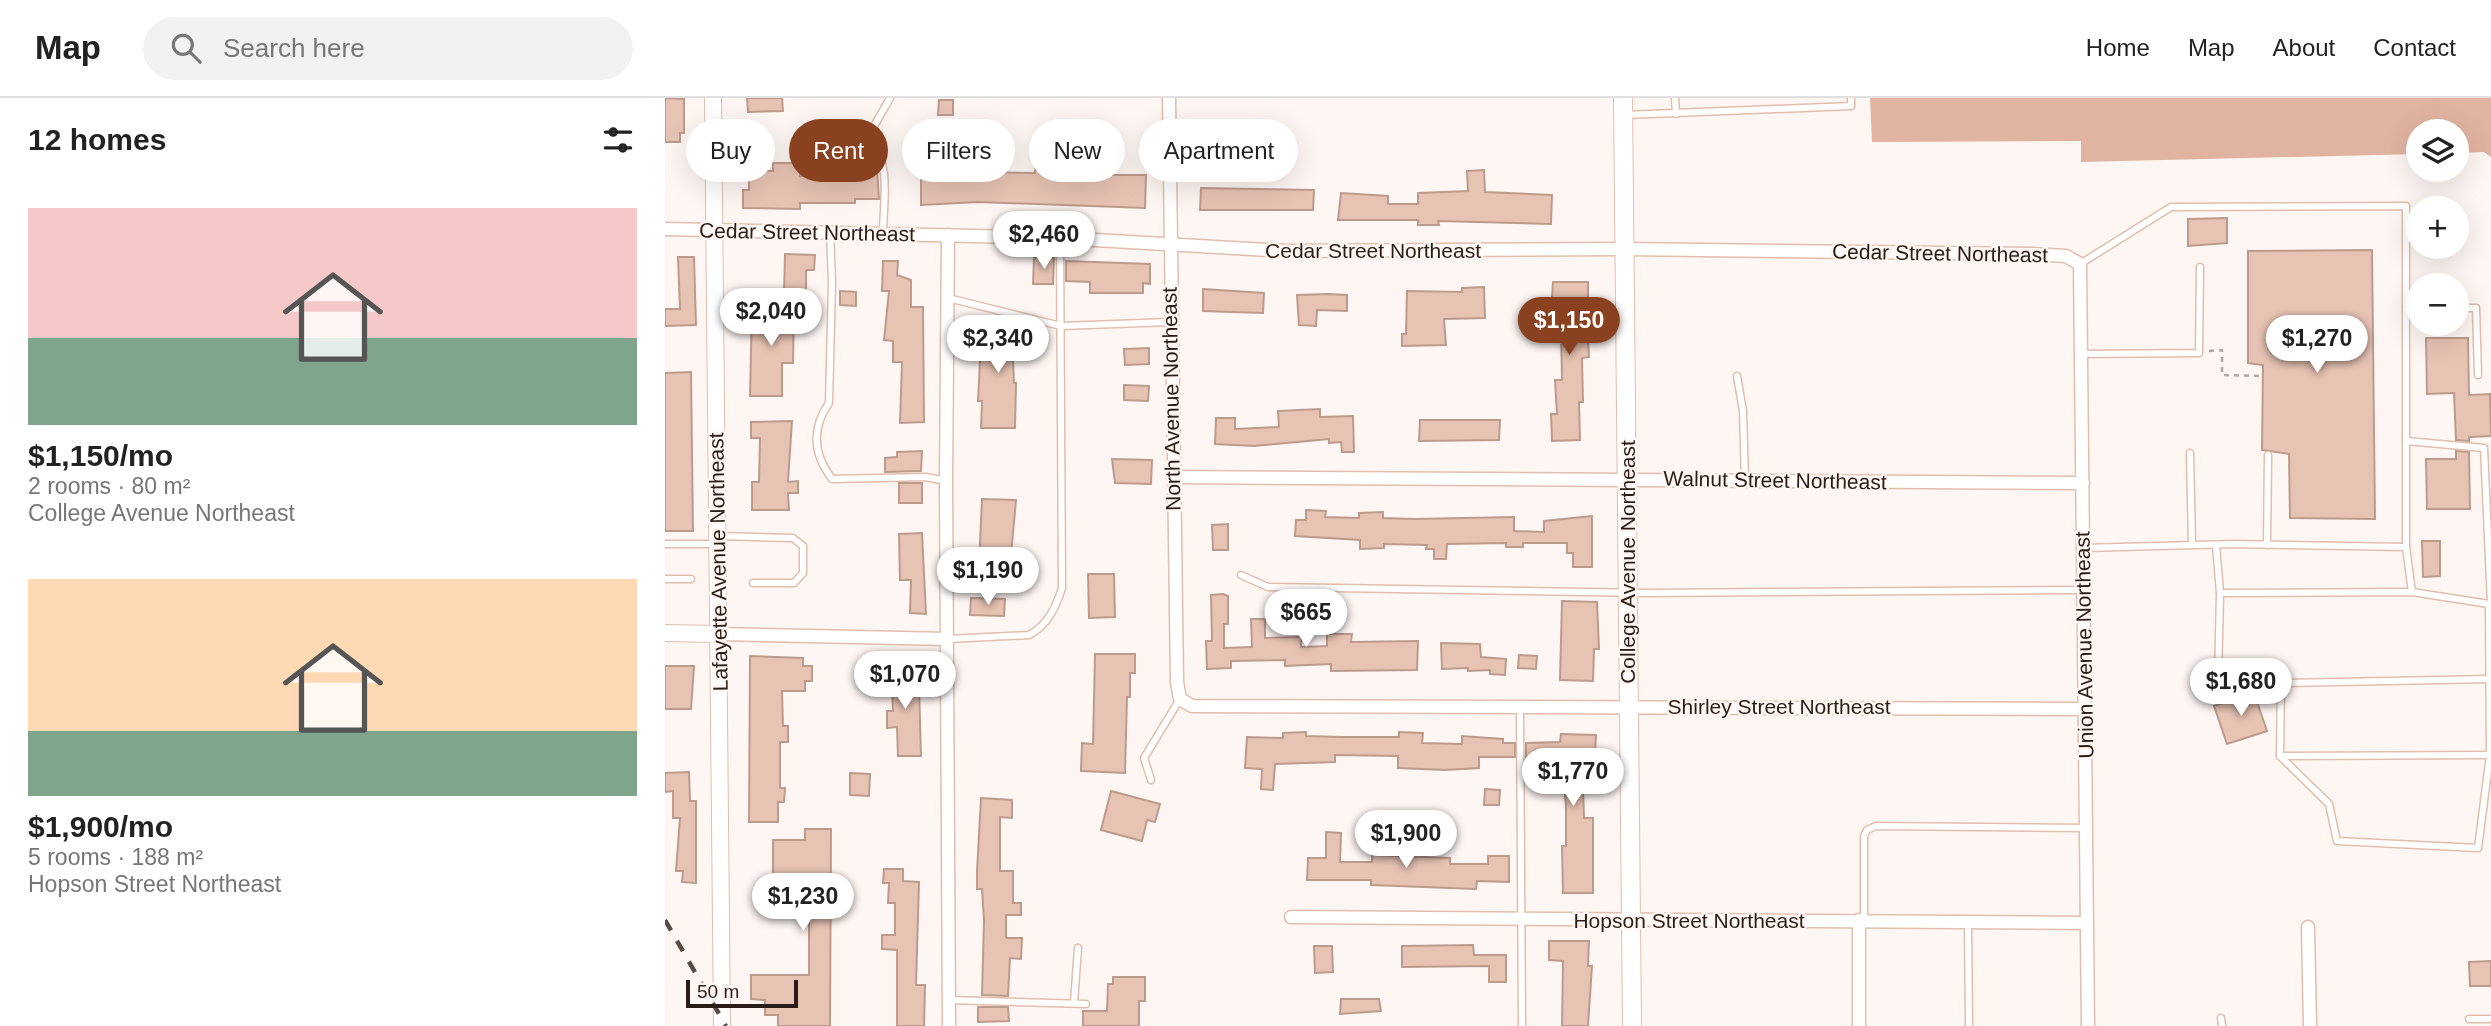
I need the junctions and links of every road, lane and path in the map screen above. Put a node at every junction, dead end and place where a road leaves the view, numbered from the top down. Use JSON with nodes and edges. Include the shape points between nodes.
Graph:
{"nodes":[{"id":1,"x":713,"y":98,"type":"edge"},
{"id":2,"x":890,"y":98,"type":"edge"},
{"id":3,"x":1169,"y":98,"type":"edge"},
{"id":4,"x":1675,"y":98,"type":"edge"},
{"id":5,"x":1851,"y":98,"type":"edge"},
{"id":6,"x":1623,"y":107,"type":"edge"},
{"id":7,"x":1675,"y":114,"type":"junction"},
{"id":8,"x":665,"y":229,"type":"edge"},
{"id":9,"x":714,"y":230,"type":"junction"},
{"id":10,"x":830,"y":232,"type":"junction"},
{"id":11,"x":883,"y":233,"type":"junction"},
{"id":12,"x":948,"y":235,"type":"junction"},
{"id":13,"x":1060,"y":238,"type":"junction"},
{"id":14,"x":1169,"y":244,"type":"junction"},
{"id":15,"x":1625,"y":249,"type":"junction"},
{"id":16,"x":2080,"y":264,"type":"junction"},
{"id":17,"x":2200,"y":267,"type":"dead end"},
{"id":18,"x":2406,"y":273,"type":"edge"},
{"id":19,"x":945,"y":297,"type":"junction"},
{"id":20,"x":2469,"y":308,"type":"edge"},
{"id":21,"x":1170,"y":322,"type":"junction"},
{"id":22,"x":1061,"y":326,"type":"junction"},
{"id":23,"x":2406,"y":336,"type":"edge"},
{"id":24,"x":2199,"y":353,"type":"junction"},
{"id":25,"x":2079,"y":354,"type":"junction"},
{"id":26,"x":2479,"y":375,"type":"dead end"},
{"id":27,"x":1737,"y":376,"type":"dead end"},
{"id":28,"x":2263,"y":376,"type":"dead end"},
{"id":29,"x":2406,"y":441,"type":"junction"},
{"id":30,"x":2190,"y":453,"type":"dead end"},
{"id":31,"x":2268,"y":455,"type":"dead end"},
{"id":32,"x":1173,"y":477,"type":"junction"},
{"id":33,"x":1627,"y":479,"type":"junction"},
{"id":34,"x":1745,"y":480,"type":"junction"},
{"id":35,"x":946,"y":481,"type":"junction"},
{"id":36,"x":2083,"y":483,"type":"junction"},
{"id":37,"x":717,"y":540,"type":"junction"},
{"id":38,"x":665,"y":544,"type":"edge"},
{"id":39,"x":2192,"y":545,"type":"junction"},
{"id":40,"x":2216,"y":545,"type":"junction"},
{"id":41,"x":2267,"y":545,"type":"junction"},
{"id":42,"x":2406,"y":547,"type":"junction"},
{"id":43,"x":2083,"y":548,"type":"junction"},
{"id":44,"x":1241,"y":575,"type":"dead end"},
{"id":45,"x":665,"y":579,"type":"edge"},
{"id":46,"x":691,"y":579,"type":"dead end"},
{"id":47,"x":753,"y":583,"type":"dead end"},
{"id":48,"x":2084,"y":590,"type":"junction"},
{"id":49,"x":2411,"y":592,"type":"junction"},
{"id":50,"x":1628,"y":593,"type":"junction"},
{"id":51,"x":2220,"y":593,"type":"junction"},
{"id":52,"x":2490,"y":604,"type":"edge"},
{"id":53,"x":665,"y":633,"type":"edge"},
{"id":54,"x":718,"y":634,"type":"junction"},
{"id":55,"x":948,"y":639,"type":"junction"},
{"id":56,"x":2490,"y":679,"type":"edge"},
{"id":57,"x":2281,"y":683,"type":"junction"},
{"id":58,"x":1181,"y":699,"type":"junction"},
{"id":59,"x":1520,"y":705,"type":"junction"},
{"id":60,"x":1629,"y":705,"type":"junction"},
{"id":61,"x":2085,"y":709,"type":"junction"},
{"id":62,"x":2490,"y":755,"type":"edge"},
{"id":63,"x":2280,"y":756,"type":"junction"},
{"id":64,"x":1151,"y":780,"type":"dead end"},
{"id":65,"x":2086,"y":828,"type":"junction"},
{"id":66,"x":1291,"y":918,"type":"dead end"},
{"id":67,"x":1522,"y":919,"type":"junction"},
{"id":68,"x":1633,"y":920,"type":"junction"},
{"id":69,"x":1862,"y":920,"type":"junction"},
{"id":70,"x":1968,"y":921,"type":"junction"},
{"id":71,"x":2087,"y":923,"type":"junction"},
{"id":72,"x":2308,"y":927,"type":"dead end"},
{"id":73,"x":1078,"y":948,"type":"dead end"},
{"id":74,"x":949,"y":1000,"type":"junction"},
{"id":75,"x":1074,"y":1003,"type":"junction"},
{"id":76,"x":1086,"y":1004,"type":"dead end"},
{"id":77,"x":2221,"y":1018,"type":"dead end"},
{"id":78,"x":2469,"y":1019,"type":"dead end"},
{"id":79,"x":2491,"y":1019,"type":"edge"},
{"id":80,"x":722,"y":1026,"type":"edge"},
{"id":81,"x":949,"y":1026,"type":"edge"},
{"id":82,"x":1522,"y":1026,"type":"edge"},
{"id":83,"x":1632,"y":1026,"type":"edge"},
{"id":84,"x":1859,"y":1026,"type":"edge"},
{"id":85,"x":1969,"y":1026,"type":"edge"},
{"id":86,"x":2088,"y":1026,"type":"edge"},
{"id":87,"x":2222,"y":1026,"type":"edge"},
{"id":88,"x":2310,"y":1026,"type":"edge"}],
"edges":[{"from":1,"to":9,"type":"street","name":"Lafayette Avenue Northeast"},
{"from":2,"to":11,"type":"lane","via":[[870,141],[884,163]]},
{"from":3,"to":14,"type":"street","name":"North Avenue Northeast"},
{"from":4,"to":7,"type":"lane"},
{"from":5,"to":7,"type":"lane","via":[[1851,106]]},
{"from":6,"to":7,"type":"lane"},
{"from":6,"to":15,"type":"main road","name":"College Avenue Northeast"},
{"from":8,"to":9,"type":"street","name":"Cedar Street Northeast"},
{"from":9,"to":10,"type":"street","name":"Cedar Street Northeast"},
{"from":9,"to":37,"type":"street","name":"Lafayette Avenue Northeast"},
{"from":10,"to":11,"type":"street","name":"Cedar Street Northeast"},
{"from":10,"to":35,"type":"lane","via":[[829,402],[820,416],[819,461],[832,479],[926,477]]},
{"from":11,"to":12,"type":"street","name":"Cedar Street Northeast"},
{"from":12,"to":13,"type":"street","name":"Cedar Street Northeast"},
{"from":12,"to":19,"type":"street"},
{"from":13,"to":14,"type":"street","name":"Cedar Street Northeast"},
{"from":13,"to":22,"type":"lane"},
{"from":14,"to":15,"type":"street","name":"Cedar Street Northeast","via":[[1287,251]]},
{"from":14,"to":21,"type":"street","name":"North Avenue Northeast"},
{"from":15,"to":16,"type":"street","name":"Cedar Street Northeast","via":[[2031,254],[2066,256]]},
{"from":15,"to":33,"type":"main road","name":"College Avenue Northeast"},
{"from":16,"to":18,"type":"lane","via":[[2171,207],[2406,206]]},
{"from":16,"to":25,"type":"street","name":"Union Avenue Northeast"},
{"from":17,"to":24,"type":"lane"},
{"from":19,"to":22,"type":"lane"},
{"from":19,"to":35,"type":"street"},
{"from":20,"to":26,"type":"lane","via":[[2476,308]]},
{"from":21,"to":22,"type":"lane"},
{"from":21,"to":32,"type":"street","name":"North Avenue Northeast"},
{"from":22,"to":55,"type":"lane","via":[[1063,561],[1057,604],[1041,629],[1021,638]]},
{"from":23,"to":29,"type":"lane"},
{"from":24,"to":25,"type":"lane"},
{"from":24,"to":28,"type":"path","via":[[2222,349],[2222,375]]},
{"from":25,"to":36,"type":"street","name":"Union Avenue Northeast"},
{"from":27,"to":34,"type":"lane"},
{"from":29,"to":42,"type":"lane"},
{"from":29,"to":52,"type":"lane","via":[[2484,448]]},
{"from":30,"to":39,"type":"lane"},
{"from":31,"to":41,"type":"lane"},
{"from":32,"to":33,"type":"street","name":"Walnut Street Northeast"},
{"from":32,"to":58,"type":"street","name":"North Avenue Northeast"},
{"from":33,"to":34,"type":"street","name":"Walnut Street Northeast"},
{"from":33,"to":50,"type":"main road","name":"College Avenue Northeast"},
{"from":34,"to":36,"type":"street","name":"Walnut Street Northeast"},
{"from":35,"to":55,"type":"street"},
{"from":36,"to":43,"type":"street","name":"Union Avenue Northeast"},
{"from":37,"to":38,"type":"lane"},
{"from":37,"to":47,"type":"lane","via":[[793,538],[803,546],[803,573],[794,583]]},
{"from":37,"to":54,"type":"street","name":"Lafayette Avenue Northeast"},
{"from":39,"to":40,"type":"lane"},
{"from":39,"to":43,"type":"lane"},
{"from":40,"to":41,"type":"lane"},
{"from":40,"to":51,"type":"lane"},
{"from":41,"to":42,"type":"lane"},
{"from":42,"to":49,"type":"lane"},
{"from":43,"to":48,"type":"street","name":"Union Avenue Northeast"},
{"from":44,"to":50,"type":"lane","via":[[1268,587]]},
{"from":45,"to":46,"type":"lane"},
{"from":48,"to":50,"type":"lane"},
{"from":48,"to":61,"type":"street","name":"Union Avenue Northeast"},
{"from":49,"to":51,"type":"lane"},
{"from":49,"to":52,"type":"lane"},
{"from":50,"to":60,"type":"main road","name":"College Avenue Northeast"},
{"from":51,"to":57,"type":"lane","via":[[2218,681]]},
{"from":52,"to":56,"type":"lane"},
{"from":53,"to":54,"type":"street"},
{"from":54,"to":55,"type":"street"},
{"from":54,"to":80,"type":"street","name":"Lafayette Avenue Northeast"},
{"from":55,"to":74,"type":"street"},
{"from":56,"to":57,"type":"lane"},
{"from":56,"to":62,"type":"lane"},
{"from":57,"to":63,"type":"lane"},
{"from":58,"to":59,"type":"street","name":"Shirley Street Northeast","via":[[1192,706]]},
{"from":58,"to":64,"type":"lane","via":[[1144,758]]},
{"from":59,"to":60,"type":"street","name":"Shirley Street Northeast"},
{"from":59,"to":67,"type":"lane"},
{"from":60,"to":61,"type":"street","name":"Shirley Street Northeast"},
{"from":60,"to":68,"type":"main road","name":"College Avenue Northeast"},
{"from":61,"to":65,"type":"street","name":"Union Avenue Northeast"},
{"from":62,"to":63,"type":"lane"},
{"from":62,"to":63,"type":"lane","via":[[2478,848],[2337,841],[2329,804]]},
{"from":65,"to":69,"type":"lane","via":[[1876,826],[1864,836]]},
{"from":65,"to":71,"type":"street","name":"Union Avenue Northeast"},
{"from":66,"to":67,"type":"street","name":"Hopson Street Northeast"},
{"from":67,"to":68,"type":"street","name":"Hopson Street Northeast"},
{"from":67,"to":82,"type":"lane"},
{"from":68,"to":69,"type":"street","name":"Hopson Street Northeast"},
{"from":68,"to":83,"type":"main road","name":"College Avenue Northeast"},
{"from":69,"to":70,"type":"street","name":"Hopson Street Northeast"},
{"from":69,"to":84,"type":"street"},
{"from":70,"to":71,"type":"street","name":"Hopson Street Northeast"},
{"from":70,"to":85,"type":"lane"},
{"from":71,"to":86,"type":"street","name":"Union Avenue Northeast"},
{"from":72,"to":88,"type":"street"},
{"from":73,"to":75,"type":"lane"},
{"from":74,"to":75,"type":"lane"},
{"from":74,"to":81,"type":"street"},
{"from":75,"to":76,"type":"lane"},
{"from":77,"to":87,"type":"lane"},
{"from":78,"to":79,"type":"lane"}]}
